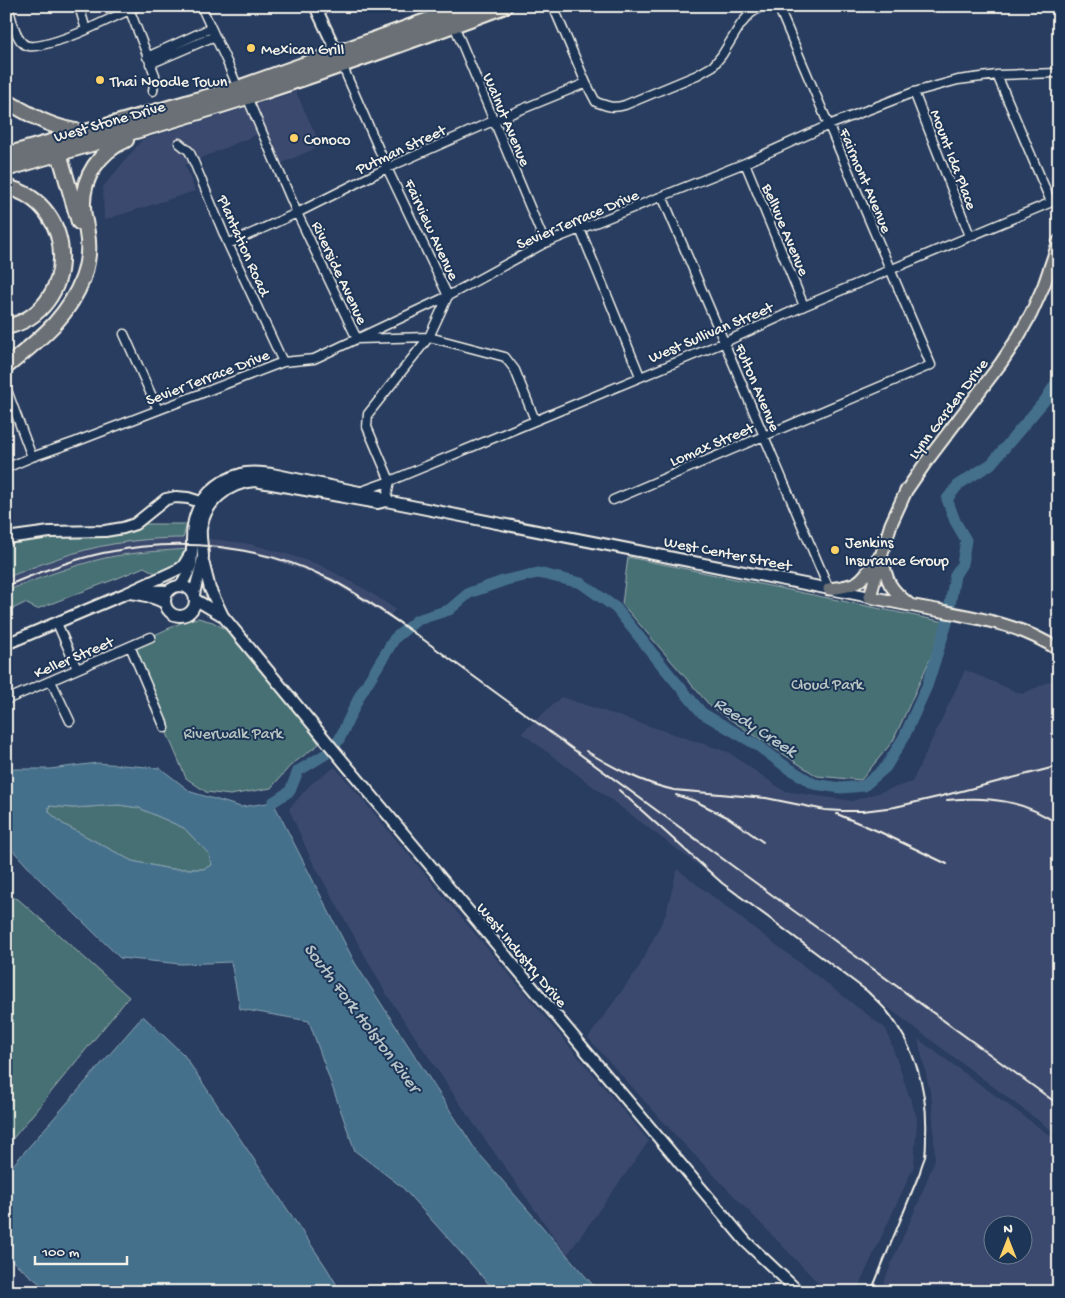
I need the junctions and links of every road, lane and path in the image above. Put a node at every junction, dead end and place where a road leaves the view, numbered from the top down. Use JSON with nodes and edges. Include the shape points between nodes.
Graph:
{"nodes":[{"id":1,"x":79,"y":6,"type":"edge"},
{"id":2,"x":138,"y":6,"type":"edge"},
{"id":3,"x":201,"y":6,"type":"edge"},
{"id":4,"x":315,"y":6,"type":"edge"},
{"id":5,"x":468,"y":6,"type":"edge"},
{"id":6,"x":505,"y":6,"type":"edge"},
{"id":7,"x":553,"y":6,"type":"edge"},
{"id":8,"x":762,"y":6,"type":"edge"},
{"id":9,"x":778,"y":6,"type":"edge"},
{"id":10,"x":129,"y":8,"type":"edge"},
{"id":11,"x":8,"y":11,"type":"edge"},
{"id":12,"x":450,"y":15,"type":"edge"},
{"id":13,"x":211,"y":28,"type":"junction"},
{"id":14,"x":86,"y":30,"type":"junction"},
{"id":15,"x":215,"y":36,"type":"junction"},
{"id":16,"x":340,"y":60,"type":"junction"},
{"id":17,"x":149,"y":61,"type":"junction"},
{"id":18,"x":1059,"y":73,"type":"edge"},
{"id":19,"x":997,"y":75,"type":"junction"},
{"id":20,"x":586,"y":83,"type":"junction"},
{"id":21,"x":153,"y":91,"type":"dead end"},
{"id":22,"x":914,"y":92,"type":"junction"},
{"id":23,"x":243,"y":93,"type":"junction"},
{"id":24,"x":6,"y":101,"type":"edge"},
{"id":25,"x":493,"y":121,"type":"junction"},
{"id":26,"x":166,"y":123,"type":"junction"},
{"id":27,"x":829,"y":125,"type":"junction"},
{"id":28,"x":85,"y":132,"type":"junction"},
{"id":29,"x":47,"y":143,"type":"junction"},
{"id":30,"x":179,"y":143,"type":"dead end"},
{"id":31,"x":58,"y":153,"type":"junction"},
{"id":32,"x":6,"y":156,"type":"edge"},
{"id":33,"x":745,"y":163,"type":"junction"},
{"id":34,"x":388,"y":168,"type":"junction"},
{"id":35,"x":6,"y":169,"type":"edge"},
{"id":36,"x":6,"y":187,"type":"edge"},
{"id":37,"x":662,"y":196,"type":"junction"},
{"id":38,"x":1059,"y":198,"type":"edge"},
{"id":39,"x":1051,"y":202,"type":"junction"},
{"id":40,"x":297,"y":213,"type":"junction"},
{"id":41,"x":580,"y":229,"type":"junction"},
{"id":42,"x":970,"y":236,"type":"junction"},
{"id":43,"x":1059,"y":241,"type":"edge"},
{"id":44,"x":545,"y":243,"type":"junction"},
{"id":45,"x":228,"y":244,"type":"junction"},
{"id":46,"x":890,"y":270,"type":"junction"},
{"id":47,"x":83,"y":277,"type":"junction"},
{"id":48,"x":448,"y":296,"type":"junction"},
{"id":49,"x":804,"y":306,"type":"junction"},
{"id":50,"x":6,"y":328,"type":"edge"},
{"id":51,"x":124,"y":334,"type":"dead end"},
{"id":52,"x":429,"y":337,"type":"junction"},
{"id":53,"x":357,"y":338,"type":"junction"},
{"id":54,"x":725,"y":342,"type":"junction"},
{"id":55,"x":283,"y":362,"type":"junction"},
{"id":56,"x":931,"y":365,"type":"joint"},
{"id":57,"x":6,"y":367,"type":"edge"},
{"id":58,"x":640,"y":376,"type":"junction"},
{"id":59,"x":8,"y":393,"type":"edge"},
{"id":60,"x":158,"y":410,"type":"junction"},
{"id":61,"x":535,"y":420,"type":"junction"},
{"id":62,"x":764,"y":435,"type":"junction"},
{"id":63,"x":32,"y":457,"type":"junction"},
{"id":64,"x":6,"y":468,"type":"edge"},
{"id":65,"x":390,"y":481,"type":"junction"},
{"id":66,"x":359,"y":492,"type":"junction"},
{"id":67,"x":612,"y":500,"type":"dead end"},
{"id":68,"x":386,"y":501,"type":"junction"},
{"id":69,"x":206,"y":503,"type":"junction"},
{"id":70,"x":6,"y":538,"type":"edge"},
{"id":71,"x":191,"y":550,"type":"junction"},
{"id":72,"x":882,"y":553,"type":"junction"},
{"id":73,"x":202,"y":558,"type":"junction"},
{"id":74,"x":181,"y":586,"type":"junction"},
{"id":75,"x":829,"y":589,"type":"junction"},
{"id":76,"x":169,"y":591,"type":"junction"},
{"id":77,"x":130,"y":592,"type":"junction"},
{"id":78,"x":870,"y":597,"type":"junction"},
{"id":79,"x":195,"y":598,"type":"junction"},
{"id":80,"x":165,"y":603,"type":"junction"},
{"id":81,"x":912,"y":606,"type":"junction"},
{"id":82,"x":190,"y":613,"type":"junction"},
{"id":83,"x":223,"y":616,"type":"junction"},
{"id":84,"x":57,"y":623,"type":"junction"},
{"id":85,"x":233,"y":627,"type":"junction"},
{"id":86,"x":151,"y":637,"type":"dead end"},
{"id":87,"x":6,"y":644,"type":"edge"},
{"id":88,"x":130,"y":646,"type":"junction"},
{"id":89,"x":1059,"y":650,"type":"edge"},
{"id":90,"x":77,"y":669,"type":"junction"},
{"id":91,"x":51,"y":681,"type":"junction"},
{"id":92,"x":6,"y":700,"type":"edge"},
{"id":93,"x":70,"y":721,"type":"dead end"},
{"id":94,"x":165,"y":728,"type":"dead end"},
{"id":95,"x":799,"y":1292,"type":"edge"}],
"edges":[{"from":1,"to":14,"type":"street"},
{"from":2,"to":10,"type":"street"},
{"from":3,"to":13,"type":"street","name":"Riverside Avenue"},
{"from":4,"to":16,"type":"main road","name":"Fairview Avenue"},
{"from":5,"to":12,"type":"highway","name":"West Stone Drive"},
{"from":6,"to":12,"type":"highway","name":"West Stone Drive"},
{"from":7,"to":20,"type":"street"},
{"from":8,"to":20,"type":"street","via":[[745,19],[713,66],[697,75],[617,108],[596,102]]},
{"from":9,"to":27,"type":"street","name":"Fairmont Avenue"},
{"from":10,"to":14,"type":"street"},
{"from":10,"to":17,"type":"street"},
{"from":11,"to":14,"type":"street","via":[[20,40],[28,46]]},
{"from":12,"to":16,"type":"highway","name":"West Stone Drive"},
{"from":12,"to":25,"type":"street","name":"Walnut Avenue"},
{"from":13,"to":15,"type":"street","name":"Riverside Avenue"},
{"from":13,"to":17,"type":"street"},
{"from":15,"to":17,"type":"street"},
{"from":15,"to":23,"type":"street","name":"Riverside Avenue"},
{"from":16,"to":23,"type":"highway","name":"West Stone Drive"},
{"from":16,"to":23,"type":"highway","name":"West Stone Drive","via":[[289,70],[280,79]]},
{"from":16,"to":34,"type":"street","name":"Fairview Avenue"},
{"from":17,"to":21,"type":"street","via":[[155,75]]},
{"from":18,"to":19,"type":"street","name":"Sevier Terrace Drive"},
{"from":19,"to":22,"type":"street","name":"Sevier Terrace Drive","via":[[958,80]]},
{"from":19,"to":39,"type":"street"},
{"from":20,"to":25,"type":"street","name":"Putman Street"},
{"from":22,"to":27,"type":"street","name":"Sevier Terrace Drive"},
{"from":22,"to":42,"type":"street","name":"Mount Ida Place"},
{"from":23,"to":26,"type":"highway","via":[[180,114]]},
{"from":23,"to":28,"type":"highway","name":"West Stone Drive"},
{"from":23,"to":40,"type":"street","name":"Riverside Avenue"},
{"from":24,"to":28,"type":"highway","via":[[48,124]]},
{"from":25,"to":34,"type":"street","name":"Putman Street"},
{"from":25,"to":44,"type":"street","name":"Walnut Avenue"},
{"from":26,"to":31,"type":"highway","name":"West Stone Drive"},
{"from":26,"to":47,"type":"highway","via":[[116,144],[99,159],[90,174],[83,199],[88,260]]},
{"from":27,"to":33,"type":"street","name":"Sevier Terrace Drive"},
{"from":27,"to":46,"type":"street","name":"Fairmont Avenue"},
{"from":28,"to":29,"type":"highway","name":"West Stone Drive"},
{"from":29,"to":31,"type":"highway"},
{"from":29,"to":32,"type":"highway","name":"West Stone Drive"},
{"from":30,"to":45,"type":"street","name":"Plantation Road","via":[[191,154]]},
{"from":31,"to":35,"type":"highway","name":"West Stone Drive"},
{"from":31,"to":47,"type":"highway","via":[[82,239]]},
{"from":33,"to":37,"type":"street","name":"Sevier Terrace Drive"},
{"from":33,"to":49,"type":"street","name":"Bellvue Avenue"},
{"from":34,"to":40,"type":"street","name":"Putman Street"},
{"from":34,"to":48,"type":"street","name":"Fairview Avenue"},
{"from":36,"to":50,"type":"highway","via":[[30,197],[45,210],[60,238],[62,259],[57,282],[46,302],[30,317]]},
{"from":37,"to":41,"type":"street","name":"Sevier Terrace Drive"},
{"from":37,"to":54,"type":"street","name":"Fulton Avenue"},
{"from":38,"to":39,"type":"street","name":"West Sullivan Street"},
{"from":39,"to":42,"type":"street","name":"West Sullivan Street"},
{"from":40,"to":45,"type":"street","name":"Putman Street"},
{"from":40,"to":53,"type":"street","name":"Riverside Avenue"},
{"from":41,"to":44,"type":"street","name":"Sevier Terrace Drive"},
{"from":41,"to":58,"type":"street"},
{"from":42,"to":46,"type":"street","name":"West Sullivan Street"},
{"from":43,"to":72,"type":"main road","name":"Lynn Garden Drive","via":[[1044,285],[1017,339],[906,491],[890,524]]},
{"from":44,"to":48,"type":"street","name":"Sevier Terrace Drive"},
{"from":45,"to":55,"type":"street","name":"Plantation Road"},
{"from":46,"to":49,"type":"street","name":"West Sullivan Street"},
{"from":46,"to":56,"type":"street","name":"Fairmont Avenue"},
{"from":47,"to":57,"type":"highway","via":[[59,320]]},
{"from":48,"to":52,"type":"street","name":"Fairview Avenue"},
{"from":48,"to":53,"type":"street","name":"Sevier Terrace Drive"},
{"from":49,"to":54,"type":"street","name":"West Sullivan Street"},
{"from":51,"to":60,"type":"street"},
{"from":52,"to":53,"type":"street","name":"Riverside Avenue"},
{"from":52,"to":61,"type":"street","name":"Riverside Avenue","via":[[505,357],[515,370]]},
{"from":52,"to":65,"type":"street","name":"Fairview Avenue","via":[[368,414],[367,427]]},
{"from":53,"to":55,"type":"street","name":"Sevier Terrace Drive","via":[[314,360]]},
{"from":54,"to":58,"type":"street","name":"West Sullivan Street"},
{"from":54,"to":62,"type":"street","name":"Fulton Avenue"},
{"from":55,"to":60,"type":"street","name":"Sevier Terrace Drive"},
{"from":56,"to":62,"type":"street","name":"Lomax Street"},
{"from":58,"to":61,"type":"street","name":"West Sullivan Street"},
{"from":59,"to":63,"type":"street"},
{"from":60,"to":63,"type":"street","name":"Sevier Terrace Drive"},
{"from":61,"to":65,"type":"street","name":"West Sullivan Street"},
{"from":62,"to":67,"type":"street","name":"Lomax Street"},
{"from":62,"to":75,"type":"street","name":"Fulton Avenue"},
{"from":63,"to":64,"type":"street","name":"Sevier Terrace Drive"},
{"from":65,"to":66,"type":"street","name":"West Sullivan Street"},
{"from":65,"to":68,"type":"street"},
{"from":66,"to":68,"type":"main road","name":"West Center Street","via":[[379,496]]},
{"from":66,"to":69,"type":"main road","name":"West Center Street","via":[[256,472],[228,478],[212,490]]},
{"from":68,"to":69,"type":"main road","name":"West Center Street","via":[[378,503],[247,481],[228,488]]},
{"from":68,"to":75,"type":"main road","name":"West Center Street"},
{"from":69,"to":70,"type":"main road","via":[[176,497],[166,499],[135,524],[114,530],[50,532]]},
{"from":69,"to":71,"type":"main road","name":"West Center Street","via":[[197,512],[193,524]]},
{"from":69,"to":73,"type":"main road","name":"West Center Street","via":[[201,529]]},
{"from":71,"to":74,"type":"main road","name":"West Center Street","via":[[189,571]]},
{"from":71,"to":77,"type":"main road","via":[[179,569]]},
{"from":72,"to":75,"type":"main road","via":[[859,582]]},
{"from":72,"to":78,"type":"main road","name":"Lynn Garden Drive"},
{"from":72,"to":81,"type":"main road","via":[[888,583]]},
{"from":73,"to":79,"type":"main road","name":"West Center Street"},
{"from":73,"to":83,"type":"main road","via":[[210,589]]},
{"from":74,"to":76,"type":"main road"},
{"from":74,"to":79,"type":"main road","via":[[191,590]]},
{"from":75,"to":78,"type":"main road","name":"West Center Street"},
{"from":76,"to":77,"type":"main road"},
{"from":76,"to":80,"type":"main road"},
{"from":77,"to":80,"type":"main road"},
{"from":77,"to":84,"type":"main road"},
{"from":78,"to":81,"type":"main road","name":"West Center Street"},
{"from":79,"to":82,"type":"main road","via":[[195,606]]},
{"from":79,"to":83,"type":"main road","name":"West Industry Drive"},
{"from":80,"to":82,"type":"main road","via":[[172,614],[182,616]]},
{"from":81,"to":89,"type":"main road","name":"West Center Street","via":[[988,619],[1016,628]]},
{"from":82,"to":85,"type":"main road","name":"West Industry Drive","via":[[202,613]]},
{"from":83,"to":85,"type":"main road","name":"West Industry Drive"},
{"from":84,"to":87,"type":"main road"},
{"from":84,"to":90,"type":"street"},
{"from":85,"to":95,"type":"main road","name":"West Industry Drive","via":[[746,1242]]},
{"from":86,"to":88,"type":"street","name":"Keller Street"},
{"from":88,"to":90,"type":"street","name":"Keller Street"},
{"from":88,"to":94,"type":"street"},
{"from":90,"to":91,"type":"street","name":"Keller Street"},
{"from":91,"to":92,"type":"street","name":"Keller Street"},
{"from":91,"to":93,"type":"street"}]}
